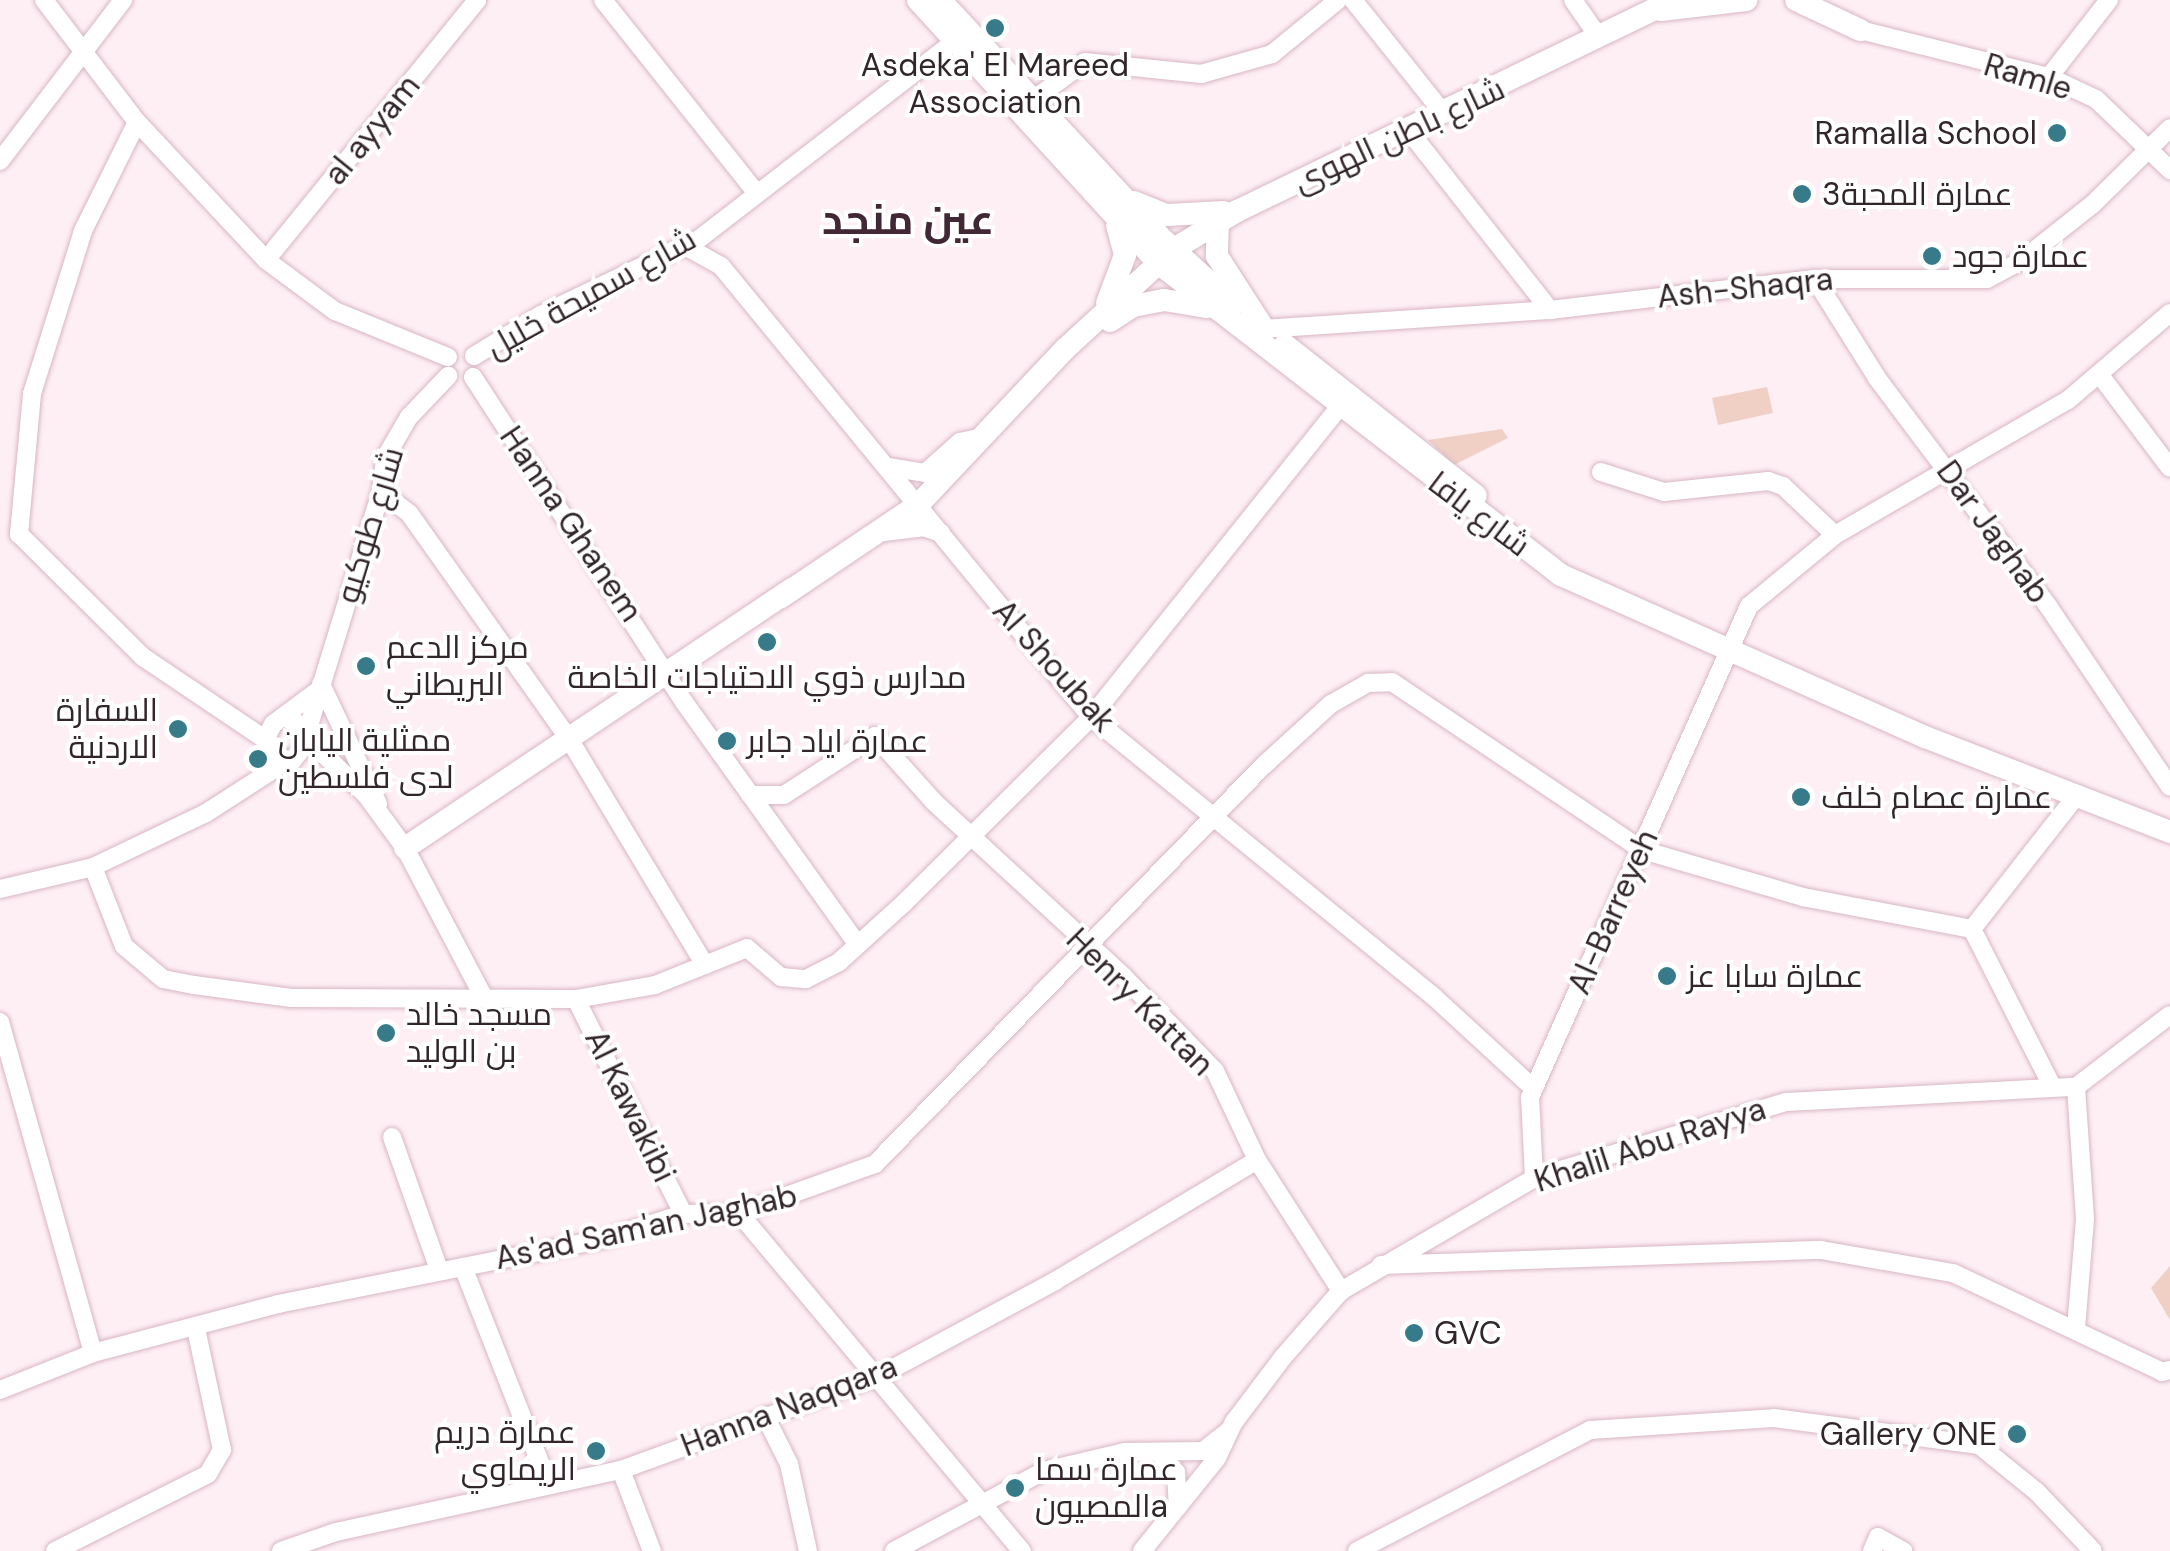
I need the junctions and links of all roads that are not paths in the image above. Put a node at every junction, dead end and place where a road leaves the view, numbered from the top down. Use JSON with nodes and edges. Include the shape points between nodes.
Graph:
{"nodes":[{"id":1,"x":44,"y":0,"type":"edge"},
{"id":2,"x":123,"y":0,"type":"edge"},
{"id":3,"x":477,"y":0,"type":"edge"},
{"id":4,"x":604,"y":0,"type":"edge"},
{"id":5,"x":918,"y":0,"type":"edge"},
{"id":6,"x":940,"y":0,"type":"edge"},
{"id":7,"x":1338,"y":0,"type":"edge"},
{"id":8,"x":1353,"y":0,"type":"edge"},
{"id":9,"x":1574,"y":0,"type":"edge"},
{"id":10,"x":1674,"y":0,"type":"edge"},
{"id":11,"x":1746,"y":0,"type":"edge"},
{"id":12,"x":1796,"y":0,"type":"edge"},
{"id":13,"x":1834,"y":0,"type":"edge"},
{"id":14,"x":2109,"y":0,"type":"edge"},
{"id":15,"x":1643,"y":13,"type":"junction"},
{"id":16,"x":1860,"y":30,"type":"junction"},
{"id":17,"x":1598,"y":36,"type":"junction"},
{"id":18,"x":954,"y":42,"type":"junction"},
{"id":19,"x":80,"y":53,"type":"junction"},
{"id":20,"x":2049,"y":78,"type":"junction"},
{"id":21,"x":1034,"y":100,"type":"junction"},
{"id":22,"x":1444,"y":114,"type":"junction"},
{"id":23,"x":137,"y":122,"type":"junction"},
{"id":24,"x":2170,"y":128,"type":"edge"},
{"id":25,"x":1410,"y":131,"type":"junction"},
{"id":26,"x":2146,"y":151,"type":"junction"},
{"id":27,"x":0,"y":161,"type":"edge"},
{"id":28,"x":2170,"y":170,"type":"edge"},
{"id":29,"x":755,"y":191,"type":"junction"},
{"id":30,"x":1116,"y":203,"type":"junction"},
{"id":31,"x":1228,"y":216,"type":"junction"},
{"id":32,"x":713,"y":224,"type":"junction"},
{"id":33,"x":685,"y":246,"type":"junction"},
{"id":34,"x":1166,"y":255,"type":"junction"},
{"id":35,"x":266,"y":260,"type":"junction"},
{"id":36,"x":720,"y":266,"type":"junction"},
{"id":37,"x":1815,"y":279,"type":"junction"},
{"id":38,"x":1550,"y":310,"type":"junction"},
{"id":39,"x":1221,"y":311,"type":"junction"},
{"id":40,"x":2170,"y":312,"type":"edge"},
{"id":41,"x":1102,"y":314,"type":"junction"},
{"id":42,"x":1264,"y":329,"type":"junction"},
{"id":43,"x":1065,"y":349,"type":"junction"},
{"id":44,"x":474,"y":356,"type":"junction"},
{"id":45,"x":448,"y":357,"type":"junction"},
{"id":46,"x":2100,"y":375,"type":"junction"},
{"id":47,"x":448,"y":376,"type":"junction"},
{"id":48,"x":473,"y":377,"type":"junction"},
{"id":49,"x":1340,"y":406,"type":"junction"},
{"id":50,"x":998,"y":420,"type":"junction"},
{"id":51,"x":974,"y":439,"type":"junction"},
{"id":52,"x":887,"y":467,"type":"junction"},
{"id":53,"x":2170,"y":468,"type":"edge"},
{"id":54,"x":952,"y":471,"type":"junction"},
{"id":55,"x":1948,"y":471,"type":"junction"},
{"id":56,"x":1600,"y":472,"type":"dead end"},
{"id":57,"x":381,"y":492,"type":"junction"},
{"id":58,"x":915,"y":500,"type":"junction"},
{"id":59,"x":941,"y":532,"type":"junction"},
{"id":60,"x":879,"y":534,"type":"junction"},
{"id":61,"x":1835,"y":535,"type":"junction"},
{"id":62,"x":781,"y":597,"type":"junction"},
{"id":63,"x":1730,"y":645,"type":"junction"},
{"id":64,"x":668,"y":671,"type":"junction"},
{"id":65,"x":320,"y":687,"type":"junction"},
{"id":66,"x":234,"y":715,"type":"junction"},
{"id":67,"x":1091,"y":717,"type":"junction"},
{"id":68,"x":283,"y":719,"type":"junction"},
{"id":69,"x":308,"y":736,"type":"junction"},
{"id":70,"x":571,"y":742,"type":"junction"},
{"id":71,"x":267,"y":745,"type":"junction"},
{"id":72,"x":288,"y":761,"type":"junction"},
{"id":73,"x":336,"y":769,"type":"junction"},
{"id":74,"x":263,"y":775,"type":"junction"},
{"id":75,"x":2170,"y":787,"type":"edge"},
{"id":76,"x":750,"y":795,"type":"junction"},
{"id":77,"x":2074,"y":799,"type":"junction"},
{"id":78,"x":1218,"y":817,"type":"junction"},
{"id":79,"x":2170,"y":818,"type":"edge"},
{"id":80,"x":384,"y":819,"type":"junction"},
{"id":81,"x":2170,"y":832,"type":"edge"},
{"id":82,"x":972,"y":838,"type":"junction"},
{"id":83,"x":404,"y":848,"type":"junction"},
{"id":84,"x":1642,"y":850,"type":"junction"},
{"id":85,"x":93,"y":867,"type":"junction"},
{"id":86,"x":0,"y":890,"type":"edge"},
{"id":87,"x":1972,"y":930,"type":"junction"},
{"id":88,"x":857,"y":944,"type":"junction"},
{"id":89,"x":1084,"y":947,"type":"junction"},
{"id":90,"x":704,"y":965,"type":"junction"},
{"id":91,"x":483,"y":996,"type":"junction"},
{"id":92,"x":576,"y":999,"type":"junction"},
{"id":93,"x":2170,"y":1015,"type":"edge"},
{"id":94,"x":0,"y":1022,"type":"edge"},
{"id":95,"x":2050,"y":1084,"type":"junction"},
{"id":96,"x":2076,"y":1087,"type":"junction"},
{"id":97,"x":1534,"y":1090,"type":"junction"},
{"id":98,"x":392,"y":1137,"type":"dead end"},
{"id":99,"x":1257,"y":1160,"type":"junction"},
{"id":100,"x":1534,"y":1178,"type":"junction"},
{"id":101,"x":739,"y":1213,"type":"junction"},
{"id":102,"x":683,"y":1214,"type":"junction"},
{"id":103,"x":1380,"y":1265,"type":"junction"},
{"id":104,"x":463,"y":1267,"type":"junction"},
{"id":105,"x":439,"y":1270,"type":"junction"},
{"id":106,"x":1341,"y":1291,"type":"junction"},
{"id":107,"x":196,"y":1329,"type":"junction"},
{"id":108,"x":2076,"y":1329,"type":"junction"},
{"id":109,"x":93,"y":1352,"type":"junction"},
{"id":110,"x":2170,"y":1370,"type":"edge"},
{"id":111,"x":877,"y":1377,"type":"junction"},
{"id":112,"x":0,"y":1390,"type":"edge"},
{"id":113,"x":765,"y":1416,"type":"junction"},
{"id":114,"x":1231,"y":1429,"type":"junction"},
{"id":115,"x":1161,"y":1454,"type":"junction"},
{"id":116,"x":621,"y":1470,"type":"junction"},
{"id":117,"x":549,"y":1485,"type":"junction"},
{"id":118,"x":984,"y":1500,"type":"junction"},
{"id":119,"x":1178,"y":1507,"type":"junction"},
{"id":120,"x":54,"y":1551,"type":"edge"},
{"id":121,"x":281,"y":1551,"type":"edge"},
{"id":122,"x":652,"y":1551,"type":"edge"},
{"id":123,"x":808,"y":1551,"type":"edge"},
{"id":124,"x":894,"y":1551,"type":"edge"},
{"id":125,"x":1022,"y":1551,"type":"edge"},
{"id":126,"x":1142,"y":1551,"type":"edge"},
{"id":127,"x":1357,"y":1551,"type":"edge"},
{"id":128,"x":1872,"y":1551,"type":"edge"},
{"id":129,"x":1903,"y":1551,"type":"edge"},
{"id":130,"x":2092,"y":1551,"type":"edge"}],
"edges":[{"from":1,"to":19,"type":"street"},
{"from":2,"to":19,"type":"street"},
{"from":3,"to":35,"type":"street","name":"al ayyam"},
{"from":4,"to":29,"type":"street"},
{"from":5,"to":18,"type":"main road","name":"شارع يافا"},
{"from":6,"to":21,"type":"main road","name":"شارع يافا"},
{"from":7,"to":21,"type":"street","via":[[1272,54],[1200,74],[1085,62]]},
{"from":8,"to":22,"type":"street"},
{"from":9,"to":17,"type":"street"},
{"from":10,"to":15,"type":"main road","name":"شارع باطن الهوى"},
{"from":11,"to":15,"type":"main road"},
{"from":12,"to":16,"type":"main road"},
{"from":13,"to":16,"type":"main road"},
{"from":14,"to":20,"type":"street"},
{"from":15,"to":17,"type":"main road","name":"شارع باطن الهوى"},
{"from":16,"to":20,"type":"street","name":"Ramle"},
{"from":17,"to":22,"type":"main road","name":"شارع باطن الهوى"},
{"from":18,"to":29,"type":"street","name":"شارع سميحة خليل"},
{"from":18,"to":30,"type":"main road","name":"شارع يافا"},
{"from":19,"to":23,"type":"street"},
{"from":19,"to":27,"type":"street"},
{"from":20,"to":26,"type":"street","name":"Ramle","via":[[2096,99]]},
{"from":21,"to":30,"type":"main road","name":"شارع يافا"},
{"from":22,"to":25,"type":"main road","name":"شارع باطن الهوى"},
{"from":23,"to":35,"type":"street"},
{"from":23,"to":66,"type":"street","via":[[83,231],[32,394],[19,534],[143,658]]},
{"from":24,"to":26,"type":"street","name":"Ash-Shaqra"},
{"from":25,"to":31,"type":"main road","name":"شارع باطن الهوى"},
{"from":25,"to":38,"type":"street"},
{"from":26,"to":28,"type":"street","name":"Ramle"},
{"from":26,"to":37,"type":"street","name":"Ash-Shaqra","via":[[2038,248],[1987,279]]},
{"from":29,"to":32,"type":"street","name":"شارع سميحة خليل"},
{"from":30,"to":31,"type":"main road","via":[[1167,215]]},
{"from":30,"to":34,"type":"main road","name":"شارع يافا"},
{"from":30,"to":41,"type":"main road","via":[[1125,255]]},
{"from":31,"to":34,"type":"main road","name":"شارع باطن الهوى"},
{"from":31,"to":42,"type":"main road","via":[[1217,256]]},
{"from":32,"to":33,"type":"street","name":"شارع سميحة خليل"},
{"from":32,"to":36,"type":"street"},
{"from":33,"to":36,"type":"street","name":"Al Shoubak"},
{"from":33,"to":44,"type":"street","name":"شارع سميحة خليل","via":[[541,315]]},
{"from":34,"to":39,"type":"main road","name":"شارع يافا"},
{"from":34,"to":41,"type":"main road","name":"شارع باطن الهوى"},
{"from":34,"to":42,"type":"main road","name":"شارع يافا"},
{"from":35,"to":45,"type":"street","via":[[335,310]]},
{"from":36,"to":52,"type":"street","name":"Al Shoubak"},
{"from":37,"to":38,"type":"street","name":"Ash-Shaqra"},
{"from":37,"to":55,"type":"street","name":"Dar Jaghab","via":[[1854,346]]},
{"from":38,"to":42,"type":"street","name":"Ash-Shaqra"},
{"from":39,"to":43,"type":"main road","via":[[1178,300],[1149,302]]},
{"from":39,"to":49,"type":"main road","name":"شارع يافا"},
{"from":40,"to":46,"type":"street","name":"Al-Barreyeh"},
{"from":41,"to":43,"type":"main road","name":"شارع باطن الهوى"},
{"from":42,"to":63,"type":"main road","name":"شارع يافا","via":[[1538,544]]},
{"from":43,"to":50,"type":"main road"},
{"from":44,"to":45,"type":"street","via":[[461,350]]},
{"from":44,"to":48,"type":"street"},
{"from":45,"to":47,"type":"street"},
{"from":46,"to":53,"type":"street"},
{"from":46,"to":55,"type":"street","name":"Al-Barreyeh"},
{"from":47,"to":48,"type":"street","via":[[464,382]]},
{"from":47,"to":57,"type":"street","name":"شارع طوكيو","via":[[394,438]]},
{"from":48,"to":64,"type":"street","name":"Hanna Ghanem"},
{"from":49,"to":63,"type":"main road","name":"شارع يافا","via":[[1561,575]]},
{"from":49,"to":67,"type":"street"},
{"from":50,"to":51,"type":"main road"},
{"from":50,"to":54,"type":"main road"},
{"from":51,"to":52,"type":"street","via":[[960,442],[925,473]]},
{"from":51,"to":58,"type":"main road"},
{"from":52,"to":58,"type":"street","name":"Al Shoubak"},
{"from":54,"to":58,"type":"main road"},
{"from":54,"to":59,"type":"street","via":[[936,513]]},
{"from":55,"to":61,"type":"street","name":"Al-Barreyeh"},
{"from":55,"to":75,"type":"street","name":"Dar Jaghab"},
{"from":56,"to":61,"type":"street","via":[[1664,492],[1768,481],[1783,486]]},
{"from":57,"to":65,"type":"street","name":"شارع طوكيو"},
{"from":57,"to":70,"type":"street","via":[[409,513]]},
{"from":58,"to":59,"type":"street","name":"Al Shoubak"},
{"from":58,"to":60,"type":"main road"},
{"from":58,"to":62,"type":"main road"},
{"from":59,"to":60,"type":"street","via":[[901,527]]},
{"from":59,"to":67,"type":"street","name":"Al Shoubak"},
{"from":60,"to":62,"type":"main road"},
{"from":61,"to":63,"type":"street","name":"Al-Barreyeh","via":[[1749,606]]},
{"from":62,"to":64,"type":"main road"},
{"from":63,"to":77,"type":"main road","name":"شارع يافا"},
{"from":63,"to":79,"type":"main road","name":"شارع يافا"},
{"from":63,"to":84,"type":"street","name":"Al-Barreyeh"},
{"from":64,"to":70,"type":"main road"},
{"from":64,"to":76,"type":"street","name":"Hanna Ghanem"},
{"from":65,"to":68,"type":"street"},
{"from":65,"to":69,"type":"street","name":"شارع طوكيو"},
{"from":65,"to":80,"type":"street"},
{"from":66,"to":68,"type":"street"},
{"from":66,"to":71,"type":"street"},
{"from":67,"to":78,"type":"street","name":"Al Shoubak"},
{"from":67,"to":82,"type":"street"},
{"from":68,"to":69,"type":"street"},
{"from":68,"to":71,"type":"street"},
{"from":69,"to":72,"type":"street"},
{"from":69,"to":73,"type":"street"},
{"from":70,"to":83,"type":"main road"},
{"from":70,"to":90,"type":"street"},
{"from":71,"to":72,"type":"street"},
{"from":71,"to":74,"type":"street"},
{"from":72,"to":73,"type":"street"},
{"from":72,"to":74,"type":"street"},
{"from":73,"to":80,"type":"street"},
{"from":74,"to":85,"type":"street","via":[[206,813]]},
{"from":76,"to":82,"type":"street","name":"Henry Kattan","via":[[784,796],[876,736]]},
{"from":76,"to":88,"type":"street","name":"Hanna Ghanem"},
{"from":77,"to":81,"type":"main road","name":"شارع يافا"},
{"from":77,"to":87,"type":"street"},
{"from":78,"to":84,"type":"street","name":"As'ad Sam'an Jaghab","via":[[1330,704],[1368,682],[1392,682]]},
{"from":78,"to":89,"type":"street","name":"As'ad Sam'an Jaghab"},
{"from":78,"to":97,"type":"street","name":"Al Shoubak","via":[[1433,996]]},
{"from":80,"to":83,"type":"street"},
{"from":82,"to":88,"type":"street"},
{"from":82,"to":89,"type":"street","name":"Henry Kattan"},
{"from":83,"to":91,"type":"street"},
{"from":84,"to":87,"type":"street","name":"As'ad Sam'an Jaghab","via":[[1803,898]]},
{"from":84,"to":97,"type":"street","name":"Al-Barreyeh"},
{"from":85,"to":86,"type":"street"},
{"from":85,"to":91,"type":"street","via":[[124,946],[163,979],[291,998]]},
{"from":87,"to":95,"type":"street"},
{"from":88,"to":90,"type":"street","via":[[806,980],[780,978],[747,948]]},
{"from":89,"to":99,"type":"street","name":"Henry Kattan","via":[[1123,976],[1216,1072]]},
{"from":89,"to":101,"type":"street","name":"As'ad Sam'an Jaghab","via":[[875,1164]]},
{"from":90,"to":92,"type":"street","via":[[655,985]]},
{"from":91,"to":92,"type":"street"},
{"from":92,"to":102,"type":"street","name":"Al Kawakibi"},
{"from":93,"to":96,"type":"street"},
{"from":94,"to":109,"type":"street"},
{"from":95,"to":96,"type":"street","name":"Khalil Abu Rayya"},
{"from":95,"to":100,"type":"street","name":"Khalil Abu Rayya","via":[[1786,1102]]},
{"from":96,"to":108,"type":"street","via":[[2084,1219]]},
{"from":97,"to":100,"type":"street","name":"Al-Barreyeh","via":[[1528,1155]]},
{"from":98,"to":105,"type":"street"},
{"from":99,"to":106,"type":"street","name":"Henry Kattan"},
{"from":99,"to":111,"type":"street","name":"Hanna Naqqara","via":[[1055,1282]]},
{"from":100,"to":103,"type":"street","name":"Khalil Abu Rayya"},
{"from":101,"to":102,"type":"street","name":"As'ad Sam'an Jaghab"},
{"from":101,"to":111,"type":"street"},
{"from":102,"to":104,"type":"street","name":"As'ad Sam'an Jaghab"},
{"from":103,"to":106,"type":"street","name":"Khalil Abu Rayya"},
{"from":103,"to":108,"type":"street","via":[[1821,1250],[1952,1273]]},
{"from":104,"to":105,"type":"street","name":"As'ad Sam'an Jaghab"},
{"from":104,"to":117,"type":"street"},
{"from":105,"to":107,"type":"street","name":"As'ad Sam'an Jaghab"},
{"from":106,"to":114,"type":"street","name":"Khalil Abu Rayya"},
{"from":107,"to":109,"type":"street","name":"As'ad Sam'an Jaghab"},
{"from":107,"to":120,"type":"street","via":[[222,1450],[208,1474]]},
{"from":108,"to":110,"type":"street","via":[[2162,1372]]},
{"from":109,"to":112,"type":"street","name":"As'ad Sam'an Jaghab"},
{"from":111,"to":113,"type":"street","name":"Hanna Naqqara"},
{"from":111,"to":118,"type":"street"},
{"from":113,"to":116,"type":"street","name":"Hanna Naqqara"},
{"from":113,"to":123,"type":"street","via":[[789,1464]]},
{"from":114,"to":115,"type":"street","via":[[1203,1451]]},
{"from":114,"to":119,"type":"street","name":"Khalil Abu Rayya"},
{"from":115,"to":118,"type":"street","via":[[1125,1452],[1044,1471]]},
{"from":115,"to":119,"type":"street","via":[[1176,1472]]},
{"from":116,"to":117,"type":"street","name":"Hanna Naqqara"},
{"from":116,"to":122,"type":"street"},
{"from":117,"to":121,"type":"street","name":"Hanna Naqqara"},
{"from":118,"to":124,"type":"street"},
{"from":118,"to":125,"type":"street"},
{"from":119,"to":126,"type":"street","name":"Khalil Abu Rayya"},
{"from":127,"to":130,"type":"street","via":[[1590,1430],[1774,1418],[1978,1446],[2037,1492]]},
{"from":128,"to":129,"type":"street","via":[[1878,1537]]}]}
